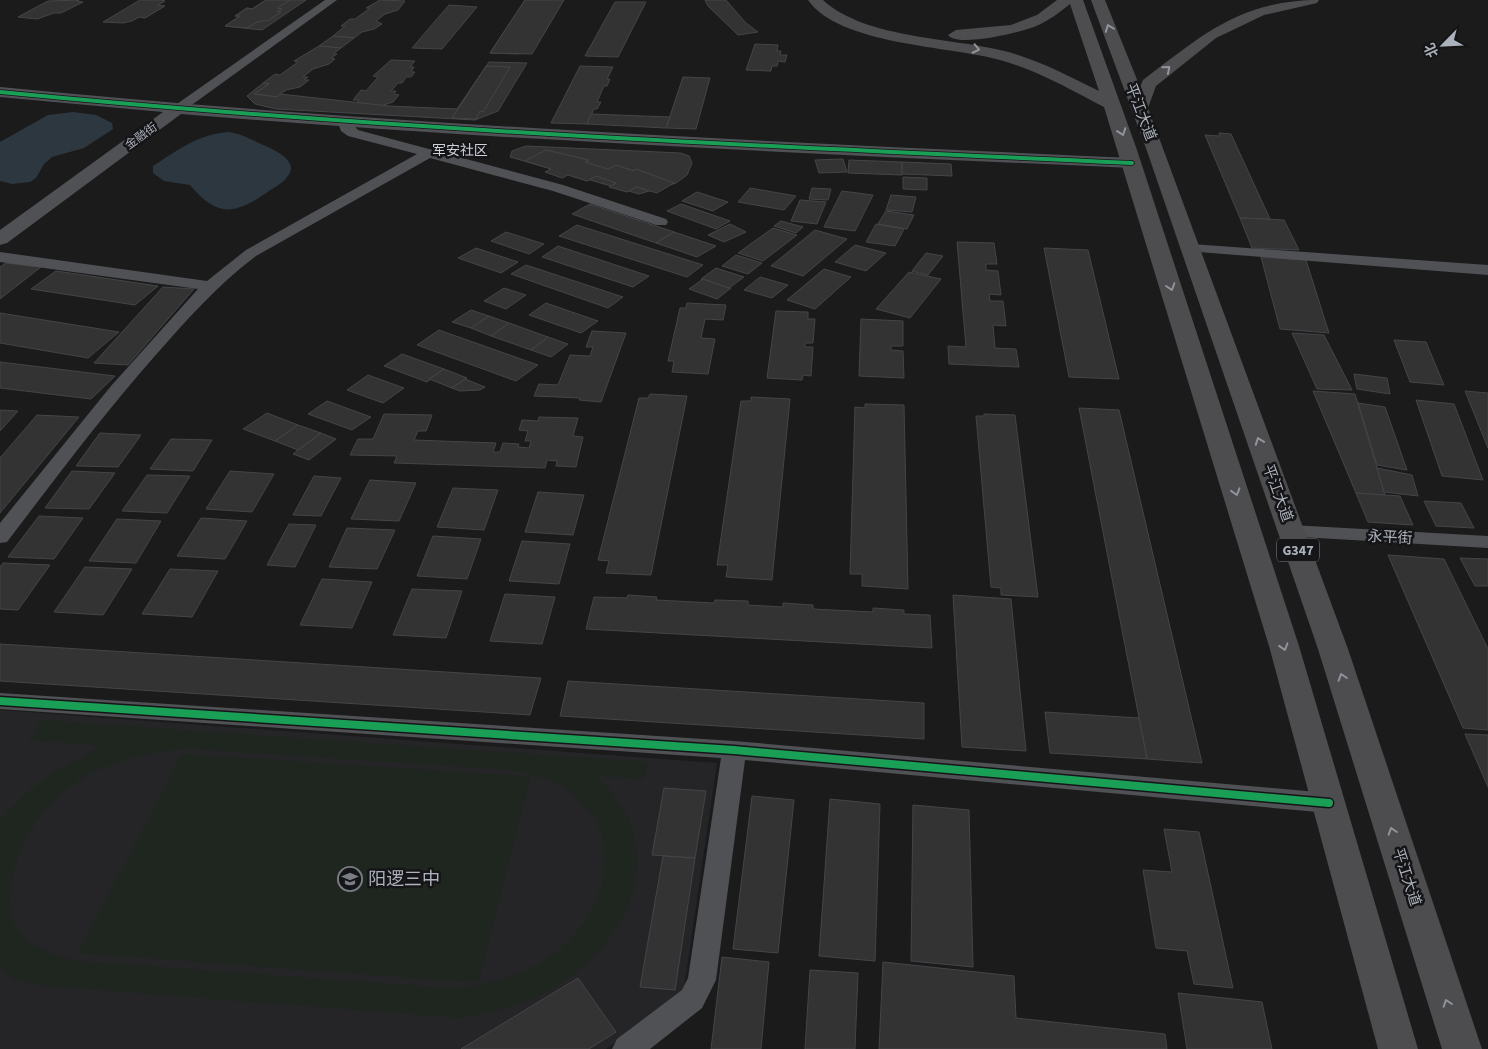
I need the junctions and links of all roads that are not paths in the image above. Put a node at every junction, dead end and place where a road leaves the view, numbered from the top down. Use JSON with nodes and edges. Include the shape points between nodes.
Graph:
{"nodes":[{"id":1,"x":332,"y":0,"type":"edge"},
{"id":2,"x":815,"y":0,"type":"edge"},
{"id":3,"x":828,"y":0,"type":"edge"},
{"id":4,"x":1066,"y":0,"type":"edge"},
{"id":5,"x":1076,"y":0,"type":"edge"},
{"id":6,"x":1098,"y":0,"type":"edge"},
{"id":7,"x":1312,"y":0,"type":"edge"},
{"id":8,"x":1107,"y":54,"type":"junction"},
{"id":9,"x":0,"y":92,"type":"edge"},
{"id":10,"x":1112,"y":104,"type":"junction"},
{"id":11,"x":1140,"y":108,"type":"junction"},
{"id":12,"x":178,"y":109,"type":"junction"},
{"id":13,"x":344,"y":122,"type":"junction"},
{"id":14,"x":429,"y":153,"type":"junction"},
{"id":15,"x":1132,"y":163,"type":"junction"},
{"id":16,"x":661,"y":222,"type":"dead end"},
{"id":17,"x":0,"y":239,"type":"edge"},
{"id":18,"x":1191,"y":248,"type":"junction"},
{"id":19,"x":0,"y":257,"type":"edge"},
{"id":20,"x":1488,"y":270,"type":"edge"},
{"id":21,"x":209,"y":286,"type":"junction"},
{"id":22,"x":1291,"y":531,"type":"junction"},
{"id":23,"x":0,"y":537,"type":"edge"},
{"id":24,"x":1488,"y":542,"type":"edge"},
{"id":25,"x":0,"y":701,"type":"edge"},
{"id":26,"x":734,"y":750,"type":"junction"},
{"id":27,"x":1329,"y":803,"type":"junction"},
{"id":28,"x":627,"y":1049,"type":"edge"},
{"id":29,"x":1398,"y":1049,"type":"edge"},
{"id":30,"x":1462,"y":1049,"type":"edge"}],
"edges":[{"from":1,"to":12,"type":"street","name":"金融街"},
{"from":2,"to":10,"type":"highway","one_way":true,"via":[[824,10],[851,23],[897,36],[964,46],[1006,57],[1057,76]]},
{"from":3,"to":4,"type":"highway","via":[[848,15],[888,29],[960,35],[1001,32],[1028,25]]},
{"from":5,"to":8,"type":"highway","number":"G347"},
{"from":8,"to":6,"type":"highway","number":"G347","one_way":true},
{"from":11,"to":7,"type":"highway","one_way":true,"via":[[1149,84],[1211,35],[1260,12]]},
{"from":8,"to":10,"type":"highway","name":"平江大道","number":"G347"},
{"from":8,"to":11,"type":"highway","name":"平江大道","number":"G347"},
{"from":9,"to":12,"type":"street"},
{"from":10,"to":15,"type":"highway","name":"平江大道","number":"G347","one_way":true},
{"from":11,"to":18,"type":"highway","name":"平江大道","number":"G347"},
{"from":12,"to":13,"type":"street"},
{"from":12,"to":17,"type":"street","name":"金融街"},
{"from":13,"to":14,"type":"street","via":[[353,133]]},
{"from":13,"to":15,"type":"street","via":[[501,134]]},
{"from":14,"to":16,"type":"street","via":[[558,188]]},
{"from":14,"to":21,"type":"street","via":[[251,253],[225,270]]},
{"from":15,"to":27,"type":"highway","name":"平江大道","number":"G347","one_way":true,"via":[[1284,646]]},
{"from":18,"to":20,"type":"street"},
{"from":22,"to":18,"type":"highway","name":"平江大道","number":"G347","one_way":true},
{"from":19,"to":21,"type":"street"},
{"from":21,"to":23,"type":"street","via":[[128,376]]},
{"from":22,"to":24,"type":"street","name":"永平街"},
{"from":30,"to":22,"type":"highway","name":"平江大道","number":"G347","one_way":true,"via":[[1333,649]]},
{"from":25,"to":26,"type":"street"},
{"from":26,"to":27,"type":"street"},
{"from":26,"to":28,"type":"street","via":[[702,980],[692,999]]},
{"from":27,"to":29,"type":"highway","name":"平江大道","number":"G347"}]}
